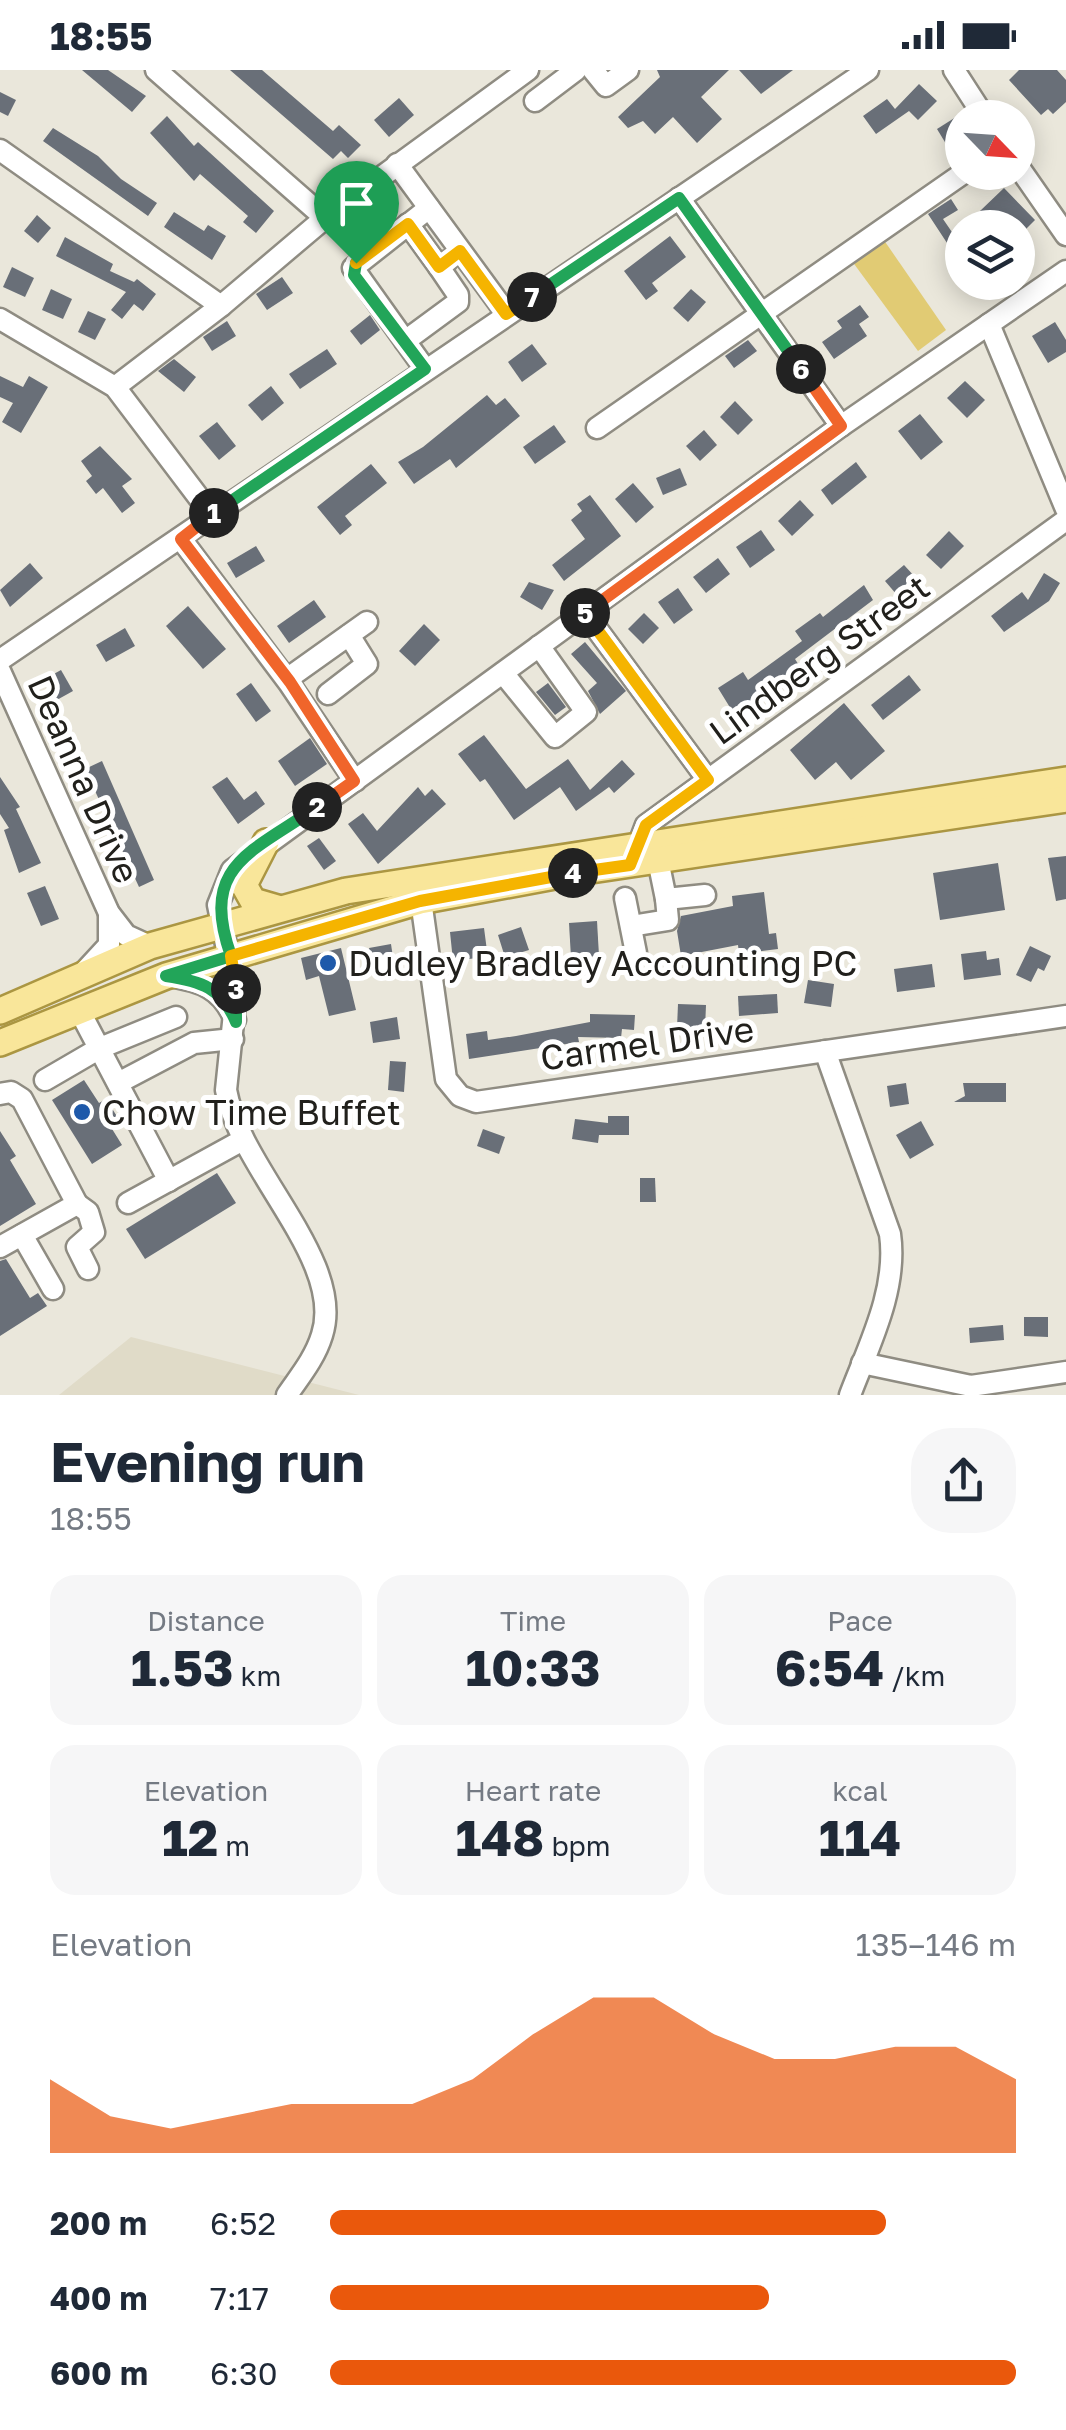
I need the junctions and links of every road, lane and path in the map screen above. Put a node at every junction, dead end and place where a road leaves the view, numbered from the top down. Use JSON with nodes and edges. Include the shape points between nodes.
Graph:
{"nodes":[{"id":1,"x":156,"y":70,"type":"edge"},
{"id":2,"x":528,"y":70,"type":"edge"},
{"id":3,"x":576,"y":70,"type":"edge"},
{"id":4,"x":593,"y":70,"type":"edge"},
{"id":5,"x":628,"y":70,"type":"edge"},
{"id":6,"x":868,"y":70,"type":"edge"},
{"id":7,"x":954,"y":70,"type":"edge"},
{"id":8,"x":973,"y":100,"type":"edge"},
{"id":9,"x":536,"y":101,"type":"dead end"},
{"id":10,"x":0,"y":150,"type":"edge"},
{"id":11,"x":397,"y":164,"type":"junction"},
{"id":12,"x":945,"y":186,"type":"edge"},
{"id":13,"x":1035,"y":190,"type":"edge"},
{"id":14,"x":679,"y":198,"type":"junction"},
{"id":15,"x":429,"y":208,"type":"junction"},
{"id":16,"x":325,"y":218,"type":"junction"},
{"id":17,"x":408,"y":224,"type":"junction"},
{"id":18,"x":1066,"y":235,"type":"edge"},
{"id":19,"x":460,"y":251,"type":"junction"},
{"id":20,"x":439,"y":267,"type":"junction"},
{"id":21,"x":1066,"y":271,"type":"edge"},
{"id":22,"x":221,"y":306,"type":"junction"},
{"id":23,"x":506,"y":314,"type":"junction"},
{"id":24,"x":763,"y":314,"type":"junction"},
{"id":25,"x":0,"y":318,"type":"edge"},
{"id":26,"x":989,"y":324,"type":"junction"},
{"id":27,"x":405,"y":341,"type":"junction"},
{"id":28,"x":425,"y":369,"type":"junction"},
{"id":29,"x":115,"y":387,"type":"junction"},
{"id":30,"x":841,"y":426,"type":"junction"},
{"id":31,"x":597,"y":428,"type":"dead end"},
{"id":32,"x":1066,"y":509,"type":"edge"},
{"id":33,"x":212,"y":515,"type":"junction"},
{"id":34,"x":1066,"y":520,"type":"edge"},
{"id":35,"x":181,"y":539,"type":"junction"},
{"id":36,"x":585,"y":613,"type":"junction"},
{"id":37,"x":366,"y":622,"type":"dead end"},
{"id":38,"x":349,"y":635,"type":"junction"},
{"id":39,"x":539,"y":646,"type":"junction"},
{"id":40,"x":0,"y":660,"type":"edge"},
{"id":41,"x":0,"y":671,"type":"edge"},
{"id":42,"x":502,"y":673,"type":"junction"},
{"id":43,"x":287,"y":679,"type":"junction"},
{"id":44,"x":328,"y":694,"type":"dead end"},
{"id":45,"x":708,"y":780,"type":"junction"},
{"id":46,"x":1066,"y":780,"type":"edge"},
{"id":47,"x":354,"y":781,"type":"junction"},
{"id":48,"x":1066,"y":799,"type":"edge"},
{"id":49,"x":266,"y":842,"type":"junction"},
{"id":50,"x":642,"y":857,"type":"junction"},
{"id":51,"x":420,"y":890,"type":"junction"},
{"id":52,"x":705,"y":895,"type":"dead end"},
{"id":53,"x":626,"y":898,"type":"dead end"},
{"id":54,"x":666,"y":899,"type":"junction"},
{"id":55,"x":277,"y":908,"type":"junction"},
{"id":56,"x":110,"y":913,"type":"junction"},
{"id":57,"x":220,"y":924,"type":"junction"},
{"id":58,"x":631,"y":926,"type":"junction"},
{"id":59,"x":150,"y":946,"type":"junction"},
{"id":60,"x":636,"y":954,"type":"dead end"},
{"id":61,"x":231,"y":956,"type":"junction"},
{"id":62,"x":82,"y":974,"type":"junction"},
{"id":63,"x":166,"y":976,"type":"junction"},
{"id":64,"x":79,"y":1010,"type":"junction"},
{"id":65,"x":0,"y":1011,"type":"edge"},
{"id":66,"x":176,"y":1016,"type":"dead end"},
{"id":67,"x":1066,"y":1016,"type":"edge"},
{"id":68,"x":234,"y":1031,"type":"junction"},
{"id":69,"x":0,"y":1044,"type":"edge"},
{"id":70,"x":100,"y":1048,"type":"junction"},
{"id":71,"x":825,"y":1051,"type":"junction"},
{"id":72,"x":45,"y":1080,"type":"dead end"},
{"id":73,"x":118,"y":1083,"type":"junction"},
{"id":74,"x":0,"y":1094,"type":"edge"},
{"id":75,"x":242,"y":1141,"type":"junction"},
{"id":76,"x":169,"y":1181,"type":"junction"},
{"id":77,"x":128,"y":1203,"type":"dead end"},
{"id":78,"x":77,"y":1204,"type":"junction"},
{"id":79,"x":22,"y":1236,"type":"junction"},
{"id":80,"x":0,"y":1247,"type":"edge"},
{"id":81,"x":88,"y":1269,"type":"dead end"},
{"id":82,"x":53,"y":1289,"type":"dead end"},
{"id":83,"x":862,"y":1363,"type":"junction"},
{"id":84,"x":1066,"y":1372,"type":"edge"},
{"id":85,"x":287,"y":1395,"type":"edge"},
{"id":86,"x":850,"y":1395,"type":"edge"}],
"edges":[{"from":1,"to":16,"type":"street"},
{"from":2,"to":11,"type":"street"},
{"from":3,"to":9,"type":"street"},
{"from":4,"to":5,"type":"street","via":[[606,86]]},
{"from":6,"to":14,"type":"street"},
{"from":7,"to":8,"type":"street"},
{"from":10,"to":22,"type":"street"},
{"from":11,"to":15,"type":"street"},
{"from":11,"to":16,"type":"street"},
{"from":12,"to":24,"type":"street"},
{"from":13,"to":18,"type":"street"},
{"from":14,"to":23,"type":"street"},
{"from":14,"to":24,"type":"street"},
{"from":15,"to":17,"type":"street"},
{"from":15,"to":19,"type":"street"},
{"from":16,"to":22,"type":"street"},
{"from":17,"to":20,"type":"street"},
{"from":17,"to":27,"type":"street","via":[[353,268]]},
{"from":19,"to":20,"type":"street"},
{"from":19,"to":23,"type":"street"},
{"from":20,"to":27,"type":"street","via":[[458,302]]},
{"from":21,"to":26,"type":"street"},
{"from":22,"to":29,"type":"street"},
{"from":23,"to":28,"type":"street"},
{"from":24,"to":30,"type":"street"},
{"from":24,"to":31,"type":"street"},
{"from":25,"to":29,"type":"street"},
{"from":26,"to":30,"type":"street"},
{"from":26,"to":32,"type":"street"},
{"from":27,"to":28,"type":"street"},
{"from":28,"to":33,"type":"street"},
{"from":29,"to":33,"type":"street"},
{"from":30,"to":36,"type":"street"},
{"from":33,"to":35,"type":"street"},
{"from":34,"to":45,"type":"street","name":"Lindberg Street"},
{"from":35,"to":40,"type":"street"},
{"from":35,"to":43,"type":"street"},
{"from":36,"to":39,"type":"street"},
{"from":36,"to":45,"type":"street"},
{"from":37,"to":38,"type":"street"},
{"from":38,"to":43,"type":"street"},
{"from":38,"to":44,"type":"street","via":[[367,664]]},
{"from":39,"to":42,"type":"street"},
{"from":39,"to":42,"type":"street","via":[[586,712],[554,737]]},
{"from":41,"to":56,"type":"street","name":"Deanna Drive"},
{"from":42,"to":47,"type":"street"},
{"from":43,"to":47,"type":"street"},
{"from":45,"to":50,"type":"street","name":"Lindberg Street","via":[[646,825]]},
{"from":46,"to":50,"type":"main road"},
{"from":47,"to":49,"type":"street"},
{"from":48,"to":50,"type":"main road"},
{"from":49,"to":55,"type":"main road","via":[[244,885],[253,901]]},
{"from":49,"to":57,"type":"street","via":[[225,880]]},
{"from":50,"to":51,"type":"main road"},
{"from":50,"to":54,"type":"street"},
{"from":51,"to":55,"type":"main road"},
{"from":51,"to":61,"type":"main road"},
{"from":51,"to":71,"type":"street","name":"Carmel Drive","via":[[446,1079],[460,1096],[476,1102]]},
{"from":52,"to":54,"type":"street"},
{"from":53,"to":58,"type":"street"},
{"from":54,"to":58,"type":"street","via":[[668,920]]},
{"from":55,"to":57,"type":"main road"},
{"from":56,"to":59,"type":"street","name":"Deanna Drive","via":[[126,935]]},
{"from":56,"to":62,"type":"street","name":"Deanna Drive","via":[[109,945]]},
{"from":57,"to":59,"type":"main road"},
{"from":57,"to":61,"type":"street"},
{"from":58,"to":60,"type":"street"},
{"from":59,"to":62,"type":"main road"},
{"from":61,"to":63,"type":"main road"},
{"from":61,"to":68,"type":"street"},
{"from":62,"to":65,"type":"main road"},
{"from":63,"to":64,"type":"main road"},
{"from":63,"to":68,"type":"street","via":[[217,992]]},
{"from":64,"to":69,"type":"main road"},
{"from":64,"to":70,"type":"street"},
{"from":66,"to":70,"type":"street"},
{"from":67,"to":71,"type":"street","name":"Carmel Drive"},
{"from":68,"to":73,"type":"street","via":[[194,1042]]},
{"from":68,"to":75,"type":"street","via":[[226,1090]]},
{"from":70,"to":72,"type":"street"},
{"from":70,"to":73,"type":"street"},
{"from":71,"to":83,"type":"street","via":[[893,1254],[891,1280]]},
{"from":73,"to":76,"type":"street"},
{"from":74,"to":78,"type":"street","via":[[22,1099]]},
{"from":75,"to":76,"type":"street"},
{"from":75,"to":85,"type":"street","via":[[316,1261],[323,1284],[324,1331]]},
{"from":76,"to":77,"type":"street"},
{"from":78,"to":79,"type":"street"},
{"from":78,"to":81,"type":"street","via":[[88,1212],[94,1232],[77,1247]]},
{"from":79,"to":80,"type":"street"},
{"from":79,"to":82,"type":"street"},
{"from":83,"to":84,"type":"street","via":[[971,1386]]},
{"from":83,"to":86,"type":"street"}]}
